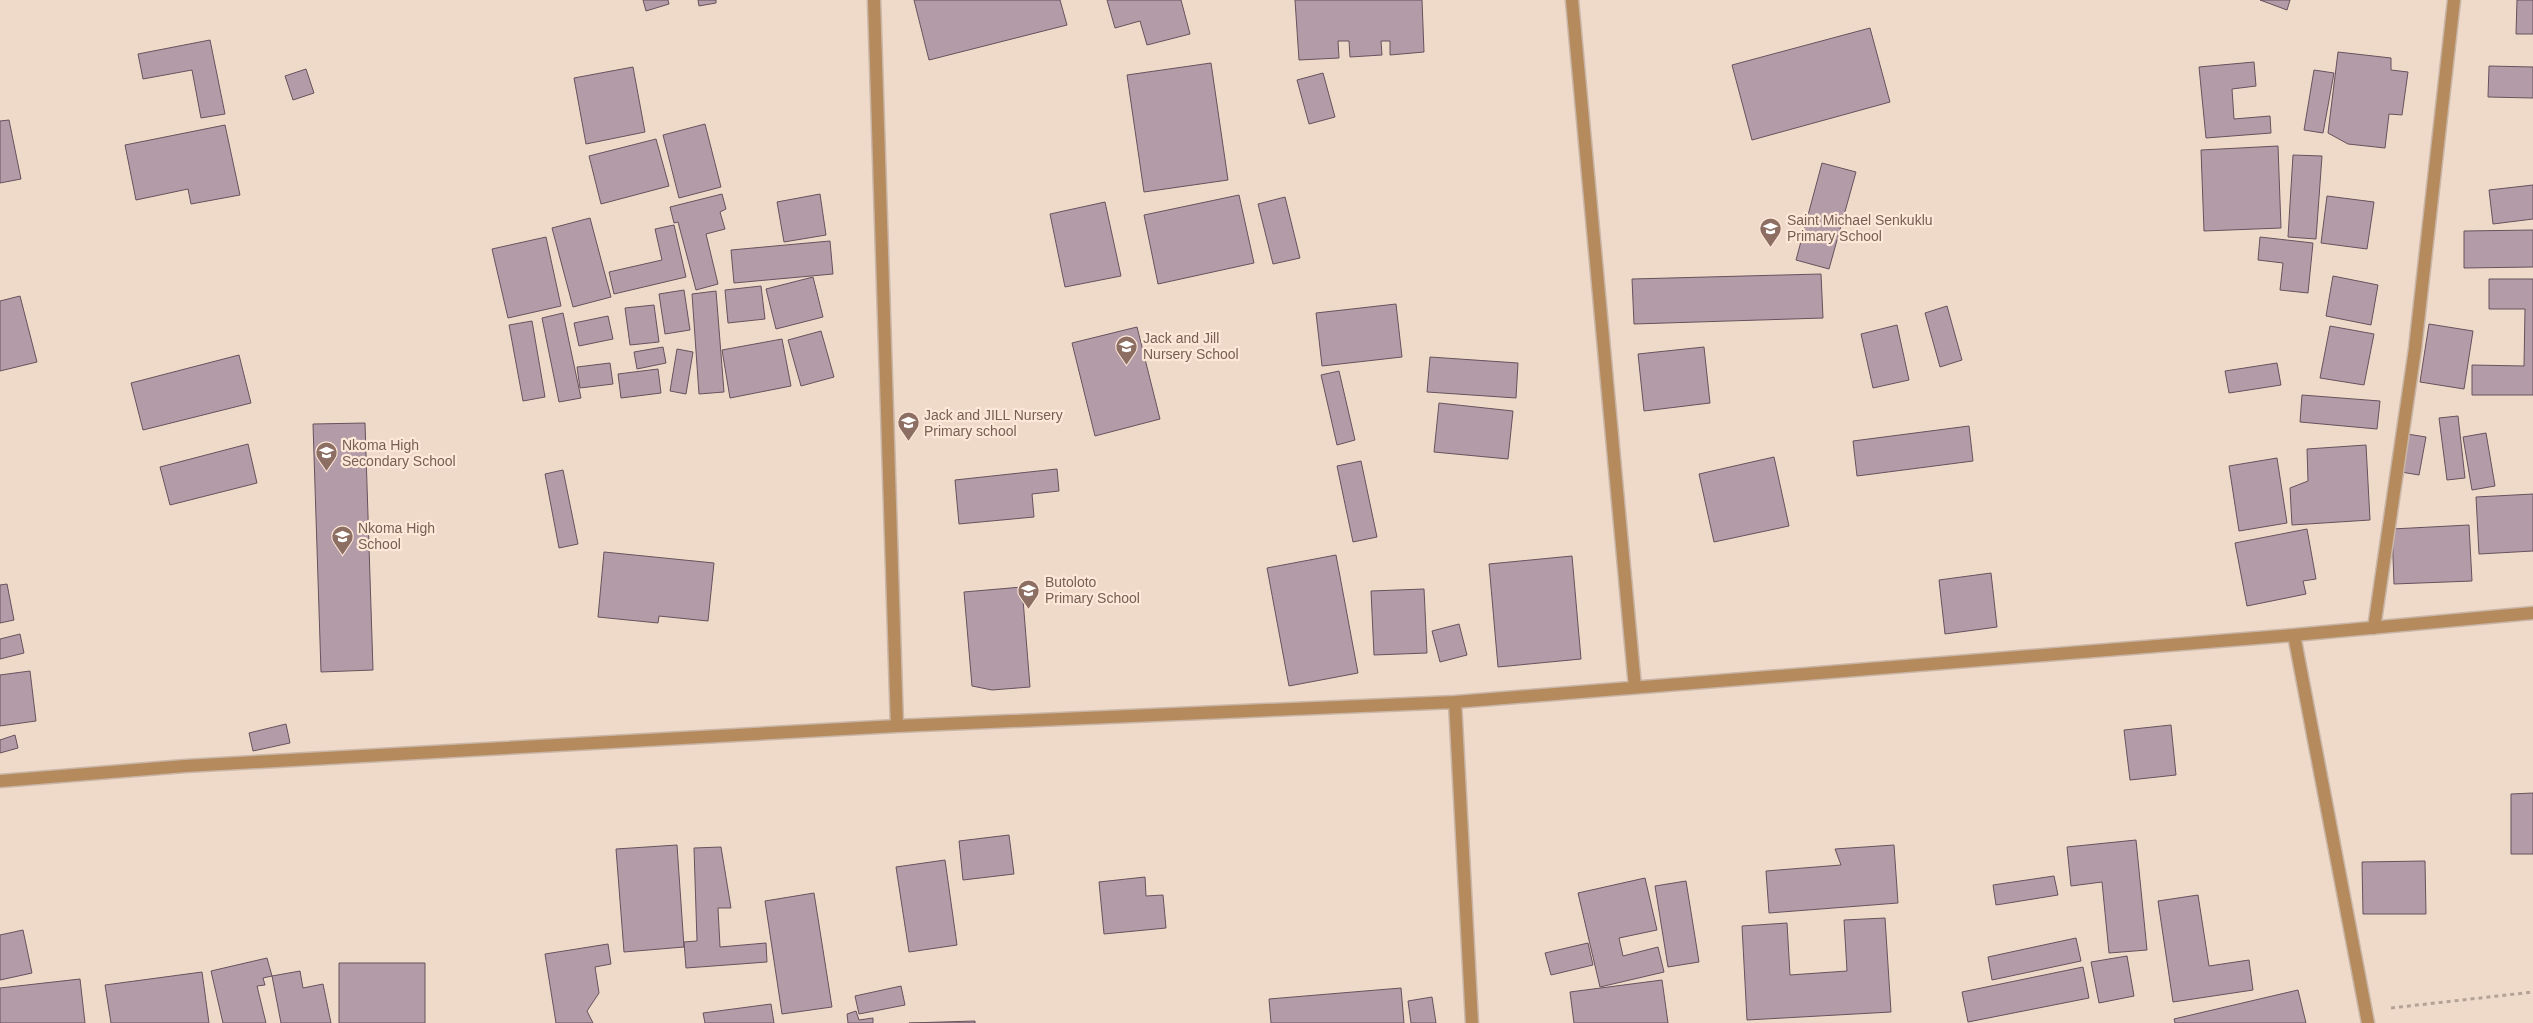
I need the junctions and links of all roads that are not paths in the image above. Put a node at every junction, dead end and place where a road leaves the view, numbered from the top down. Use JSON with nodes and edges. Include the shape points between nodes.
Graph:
{"nodes":[{"id":1,"x":874,"y":0,"type":"edge"},
{"id":2,"x":1572,"y":0,"type":"edge"},
{"id":3,"x":2454,"y":0,"type":"edge"},
{"id":4,"x":2533,"y":613,"type":"edge"},
{"id":5,"x":2374,"y":628,"type":"junction"},
{"id":6,"x":2294,"y":635,"type":"junction"},
{"id":7,"x":1635,"y":687,"type":"junction"},
{"id":8,"x":1454,"y":702,"type":"junction"},
{"id":9,"x":896,"y":726,"type":"junction"},
{"id":10,"x":0,"y":781,"type":"edge"},
{"id":11,"x":2367,"y":1017,"type":"edge"},
{"id":12,"x":1472,"y":1023,"type":"edge"}],
"edges":[{"from":1,"to":9,"type":"street"},
{"from":2,"to":7,"type":"street"},
{"from":3,"to":5,"type":"street","via":[[2415,349]]},
{"from":4,"to":5,"type":"street"},
{"from":5,"to":6,"type":"street"},
{"from":6,"to":7,"type":"street"},
{"from":6,"to":11,"type":"street"},
{"from":7,"to":8,"type":"street"},
{"from":8,"to":9,"type":"street"},
{"from":8,"to":12,"type":"street"},
{"from":9,"to":10,"type":"street","via":[[185,766]]}]}
